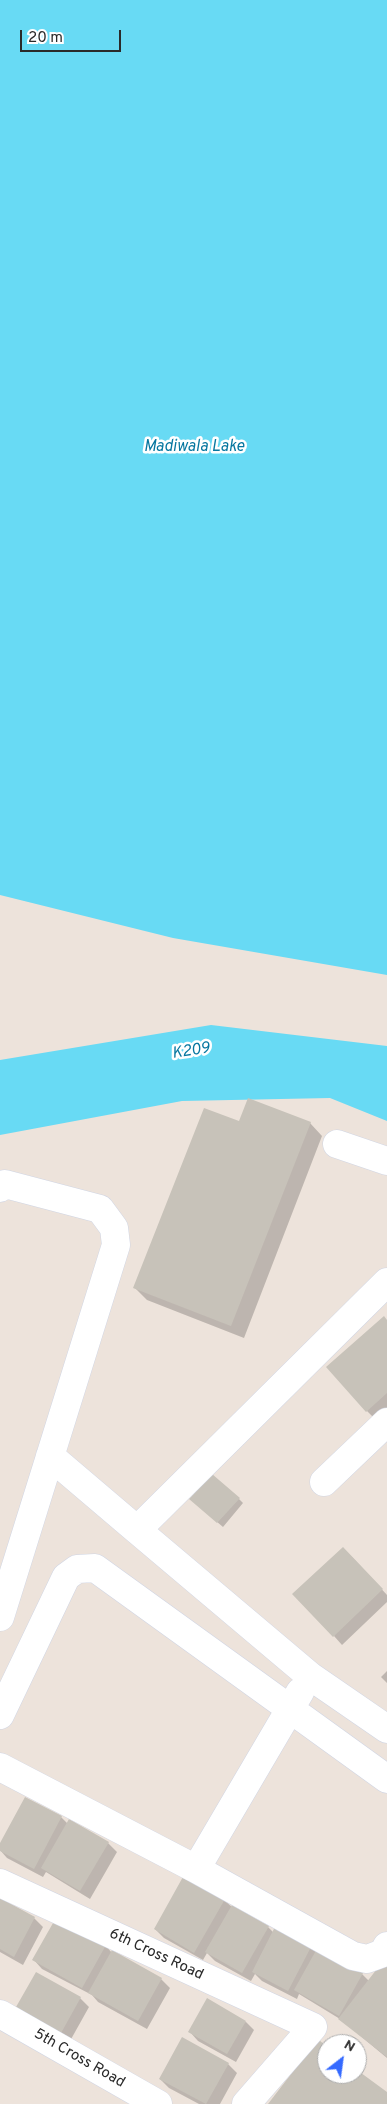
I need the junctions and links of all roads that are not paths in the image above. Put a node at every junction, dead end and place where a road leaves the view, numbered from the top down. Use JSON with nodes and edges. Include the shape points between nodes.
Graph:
{"nodes":[{"id":1,"x":337,"y":1144,"type":"dead end"},
{"id":2,"x":387,"y":1161,"type":"edge"},
{"id":3,"x":0,"y":1188,"type":"edge"},
{"id":4,"x":387,"y":1282,"type":"edge"},
{"id":5,"x":387,"y":1422,"type":"edge"},
{"id":6,"x":50,"y":1456,"type":"junction"},
{"id":7,"x":324,"y":1482,"type":"dead end"},
{"id":8,"x":137,"y":1530,"type":"junction"},
{"id":9,"x":0,"y":1617,"type":"edge"},
{"id":10,"x":310,"y":1676,"type":"junction"},
{"id":11,"x":290,"y":1708,"type":"junction"},
{"id":12,"x":0,"y":1715,"type":"edge"},
{"id":13,"x":387,"y":1729,"type":"edge"},
{"id":14,"x":0,"y":1767,"type":"edge"},
{"id":15,"x":387,"y":1779,"type":"edge"},
{"id":16,"x":196,"y":1869,"type":"junction"},
{"id":17,"x":0,"y":1883,"type":"edge"},
{"id":18,"x":387,"y":1946,"type":"edge"},
{"id":19,"x":0,"y":2014,"type":"edge"},
{"id":20,"x":158,"y":2104,"type":"edge"},
{"id":21,"x":246,"y":2104,"type":"edge"}],
"edges":[{"from":1,"to":2,"type":"street"},
{"from":3,"to":6,"type":"street","via":[[5,1184],[100,1208],[114,1228],[116,1245]]},
{"from":4,"to":8,"type":"street"},
{"from":5,"to":7,"type":"street"},
{"from":6,"to":8,"type":"street"},
{"from":6,"to":9,"type":"street"},
{"from":8,"to":10,"type":"street"},
{"from":10,"to":11,"type":"street"},
{"from":10,"to":13,"type":"street"},
{"from":11,"to":12,"type":"street","via":[[95,1568],[77,1569],[66,1577]]},
{"from":11,"to":15,"type":"street"},
{"from":11,"to":16,"type":"street"},
{"from":14,"to":16,"type":"street"},
{"from":16,"to":18,"type":"street","via":[[353,1956],[367,1959],[383,1953]]},
{"from":17,"to":21,"type":"street","name":"6th Cross Road","via":[[313,2027]]},
{"from":19,"to":20,"type":"street","name":"5th Cross Road"}]}
